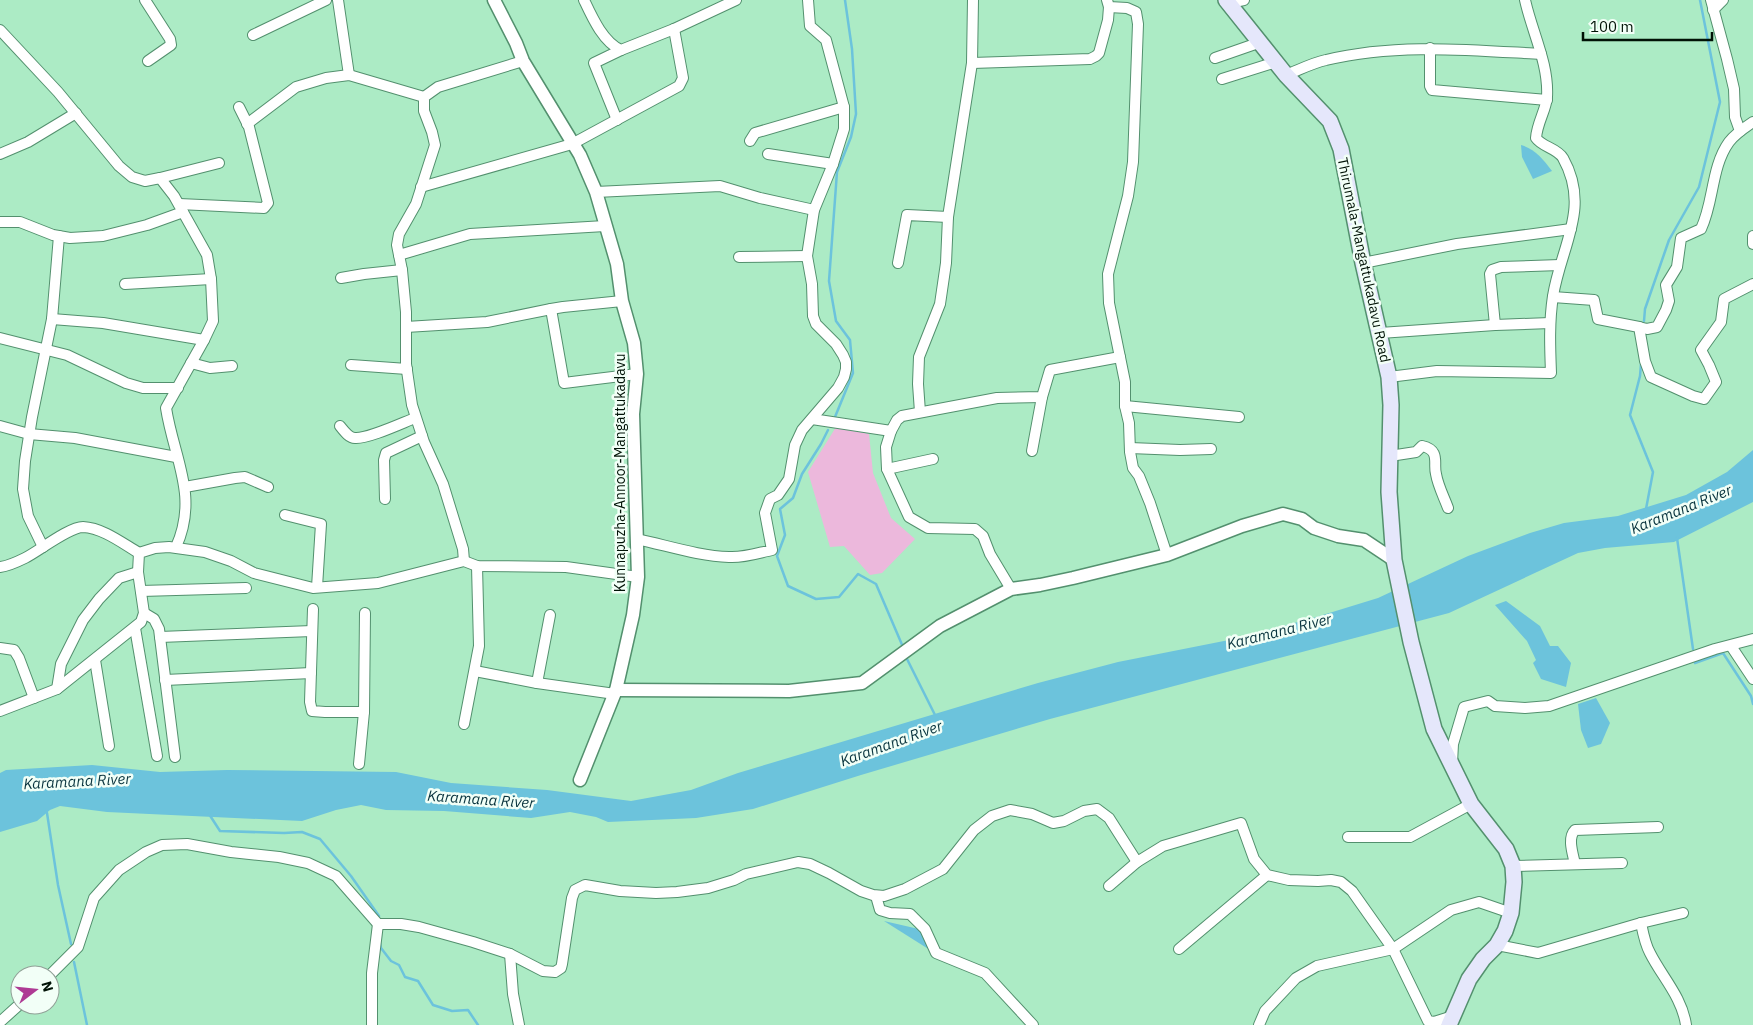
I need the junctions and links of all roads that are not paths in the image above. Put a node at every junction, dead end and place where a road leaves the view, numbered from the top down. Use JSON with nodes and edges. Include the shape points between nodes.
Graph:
{"nodes":[{"id":1,"x":145,"y":0,"type":"edge"},
{"id":2,"x":326,"y":0,"type":"edge"},
{"id":3,"x":338,"y":0,"type":"edge"},
{"id":4,"x":494,"y":0,"type":"edge"},
{"id":5,"x":584,"y":0,"type":"edge"},
{"id":6,"x":736,"y":0,"type":"edge"},
{"id":7,"x":808,"y":0,"type":"edge"},
{"id":8,"x":973,"y":0,"type":"edge"},
{"id":9,"x":1525,"y":0,"type":"edge"},
{"id":10,"x":1723,"y":0,"type":"edge"},
{"id":11,"x":1233,"y":1,"type":"edge"},
{"id":12,"x":721,"y":3,"type":"edge"},
{"id":13,"x":1108,"y":3,"type":"edge"},
{"id":14,"x":1712,"y":5,"type":"edge"},
{"id":15,"x":674,"y":29,"type":"junction"},
{"id":16,"x":0,"y":30,"type":"edge"},
{"id":17,"x":253,"y":35,"type":"dead end"},
{"id":18,"x":1261,"y":42,"type":"junction"},
{"id":19,"x":1430,"y":48,"type":"junction"},
{"id":20,"x":621,"y":50,"type":"junction"},
{"id":21,"x":1541,"y":54,"type":"junction"},
{"id":22,"x":1215,"y":58,"type":"dead end"},
{"id":23,"x":148,"y":61,"type":"dead end"},
{"id":24,"x":523,"y":62,"type":"junction"},
{"id":25,"x":1276,"y":62,"type":"junction"},
{"id":26,"x":972,"y":64,"type":"junction"},
{"id":27,"x":348,"y":75,"type":"junction"},
{"id":28,"x":1286,"y":75,"type":"junction"},
{"id":29,"x":1222,"y":79,"type":"dead end"},
{"id":30,"x":424,"y":96,"type":"junction"},
{"id":31,"x":1547,"y":100,"type":"junction"},
{"id":32,"x":239,"y":107,"type":"dead end"},
{"id":33,"x":844,"y":108,"type":"junction"},
{"id":34,"x":76,"y":113,"type":"junction"},
{"id":35,"x":617,"y":120,"type":"junction"},
{"id":36,"x":1753,"y":122,"type":"edge"},
{"id":37,"x":247,"y":124,"type":"junction"},
{"id":38,"x":1740,"y":131,"type":"junction"},
{"id":39,"x":750,"y":141,"type":"dead end"},
{"id":40,"x":572,"y":144,"type":"junction"},
{"id":41,"x":0,"y":154,"type":"edge"},
{"id":42,"x":768,"y":154,"type":"dead end"},
{"id":43,"x":219,"y":163,"type":"dead end"},
{"id":44,"x":833,"y":164,"type":"junction"},
{"id":45,"x":160,"y":178,"type":"junction"},
{"id":46,"x":421,"y":187,"type":"junction"},
{"id":47,"x":596,"y":192,"type":"junction"},
{"id":48,"x":180,"y":208,"type":"junction"},
{"id":49,"x":814,"y":210,"type":"junction"},
{"id":50,"x":948,"y":217,"type":"junction"},
{"id":51,"x":0,"y":222,"type":"edge"},
{"id":52,"x":605,"y":226,"type":"junction"},
{"id":53,"x":1571,"y":229,"type":"junction"},
{"id":54,"x":59,"y":236,"type":"junction"},
{"id":55,"x":1753,"y":236,"type":"edge"},
{"id":56,"x":1753,"y":244,"type":"edge"},
{"id":57,"x":399,"y":255,"type":"junction"},
{"id":58,"x":807,"y":256,"type":"junction"},
{"id":59,"x":739,"y":257,"type":"dead end"},
{"id":60,"x":898,"y":263,"type":"dead end"},
{"id":61,"x":1363,"y":263,"type":"junction"},
{"id":62,"x":1560,"y":265,"type":"junction"},
{"id":63,"x":402,"y":270,"type":"junction"},
{"id":64,"x":341,"y":278,"type":"dead end"},
{"id":65,"x":211,"y":279,"type":"junction"},
{"id":66,"x":125,"y":284,"type":"dead end"},
{"id":67,"x":1753,"y":284,"type":"edge"},
{"id":68,"x":1553,"y":297,"type":"junction"},
{"id":69,"x":622,"y":301,"type":"junction"},
{"id":70,"x":551,"y":310,"type":"junction"},
{"id":71,"x":52,"y":319,"type":"junction"},
{"id":72,"x":1550,"y":323,"type":"junction"},
{"id":73,"x":1495,"y":325,"type":"junction"},
{"id":74,"x":406,"y":327,"type":"junction"},
{"id":75,"x":1639,"y":327,"type":"junction"},
{"id":76,"x":1380,"y":333,"type":"junction"},
{"id":77,"x":0,"y":338,"type":"edge"},
{"id":78,"x":204,"y":340,"type":"junction"},
{"id":79,"x":46,"y":349,"type":"junction"},
{"id":80,"x":1120,"y":357,"type":"junction"},
{"id":81,"x":191,"y":363,"type":"junction"},
{"id":82,"x":351,"y":365,"type":"dead end"},
{"id":83,"x":232,"y":366,"type":"dead end"},
{"id":84,"x":407,"y":369,"type":"junction"},
{"id":85,"x":637,"y":374,"type":"junction"},
{"id":86,"x":1389,"y":377,"type":"junction"},
{"id":87,"x":178,"y":388,"type":"junction"},
{"id":88,"x":919,"y":395,"type":"junction"},
{"id":89,"x":1042,"y":396,"type":"junction"},
{"id":90,"x":1126,"y":406,"type":"junction"},
{"id":91,"x":920,"y":412,"type":"junction"},
{"id":92,"x":902,"y":416,"type":"junction"},
{"id":93,"x":1239,"y":417,"type":"dead end"},
{"id":94,"x":415,"y":418,"type":"junction"},
{"id":95,"x":812,"y":418,"type":"junction"},
{"id":96,"x":0,"y":426,"type":"edge"},
{"id":97,"x":340,"y":426,"type":"dead end"},
{"id":98,"x":891,"y":430,"type":"junction"},
{"id":99,"x":29,"y":434,"type":"junction"},
{"id":100,"x":422,"y":436,"type":"junction"},
{"id":101,"x":1130,"y":448,"type":"junction"},
{"id":102,"x":1211,"y":449,"type":"dead end"},
{"id":103,"x":1032,"y":450,"type":"dead end"},
{"id":104,"x":1390,"y":456,"type":"junction"},
{"id":105,"x":176,"y":457,"type":"junction"},
{"id":106,"x":933,"y":459,"type":"dead end"},
{"id":107,"x":887,"y":469,"type":"junction"},
{"id":108,"x":185,"y":487,"type":"junction"},
{"id":109,"x":268,"y":487,"type":"dead end"},
{"id":110,"x":385,"y":499,"type":"dead end"},
{"id":111,"x":1448,"y":508,"type":"dead end"},
{"id":112,"x":285,"y":515,"type":"dead end"},
{"id":113,"x":636,"y":539,"type":"junction"},
{"id":114,"x":176,"y":547,"type":"junction"},
{"id":115,"x":43,"y":548,"type":"junction"},
{"id":116,"x":139,"y":554,"type":"junction"},
{"id":117,"x":1167,"y":555,"type":"junction"},
{"id":118,"x":1394,"y":560,"type":"junction"},
{"id":119,"x":464,"y":561,"type":"junction"},
{"id":120,"x":477,"y":566,"type":"junction"},
{"id":121,"x":0,"y":568,"type":"edge"},
{"id":122,"x":138,"y":572,"type":"junction"},
{"id":123,"x":638,"y":577,"type":"junction"},
{"id":124,"x":246,"y":588,"type":"dead end"},
{"id":125,"x":317,"y":588,"type":"junction"},
{"id":126,"x":1010,"y":589,"type":"junction"},
{"id":127,"x":140,"y":591,"type":"junction"},
{"id":128,"x":313,"y":609,"type":"dead end"},
{"id":129,"x":144,"y":613,"type":"junction"},
{"id":130,"x":365,"y":613,"type":"dead end"},
{"id":131,"x":550,"y":615,"type":"dead end"},
{"id":132,"x":135,"y":628,"type":"junction"},
{"id":133,"x":312,"y":631,"type":"junction"},
{"id":134,"x":160,"y":637,"type":"junction"},
{"id":135,"x":1753,"y":639,"type":"edge"},
{"id":136,"x":1731,"y":646,"type":"junction"},
{"id":137,"x":0,"y":648,"type":"edge"},
{"id":138,"x":95,"y":660,"type":"junction"},
{"id":139,"x":475,"y":671,"type":"junction"},
{"id":140,"x":311,"y":673,"type":"junction"},
{"id":141,"x":1753,"y":679,"type":"edge"},
{"id":142,"x":165,"y":680,"type":"junction"},
{"id":143,"x":537,"y":683,"type":"junction"},
{"id":144,"x":57,"y":689,"type":"junction"},
{"id":145,"x":616,"y":692,"type":"junction"},
{"id":146,"x":34,"y":698,"type":"junction"},
{"id":147,"x":0,"y":711,"type":"edge"},
{"id":148,"x":364,"y":712,"type":"junction"},
{"id":149,"x":464,"y":724,"type":"dead end"},
{"id":150,"x":108,"y":746,"type":"dead end"},
{"id":151,"x":157,"y":756,"type":"dead end"},
{"id":152,"x":175,"y":757,"type":"dead end"},
{"id":153,"x":359,"y":764,"type":"dead end"},
{"id":154,"x":1451,"y":766,"type":"junction"},
{"id":155,"x":580,"y":780,"type":"dead end"},
{"id":156,"x":1471,"y":804,"type":"junction"},
{"id":157,"x":1658,"y":827,"type":"dead end"},
{"id":158,"x":1348,"y":837,"type":"dead end"},
{"id":159,"x":1137,"y":862,"type":"junction"},
{"id":160,"x":1622,"y":863,"type":"dead end"},
{"id":161,"x":1575,"y":864,"type":"junction"},
{"id":162,"x":1513,"y":866,"type":"junction"},
{"id":163,"x":1267,"y":874,"type":"junction"},
{"id":164,"x":1109,"y":886,"type":"dead end"},
{"id":165,"x":876,"y":896,"type":"junction"},
{"id":166,"x":1511,"y":912,"type":"junction"},
{"id":167,"x":1683,"y":914,"type":"dead end"},
{"id":168,"x":1641,"y":923,"type":"junction"},
{"id":169,"x":378,"y":924,"type":"junction"},
{"id":170,"x":1497,"y":945,"type":"junction"},
{"id":171,"x":1393,"y":948,"type":"junction"},
{"id":172,"x":1179,"y":950,"type":"dead end"},
{"id":173,"x":510,"y":954,"type":"junction"},
{"id":174,"x":60,"y":965,"type":"edge"},
{"id":175,"x":10,"y":1013,"type":"edge"},
{"id":176,"x":1451,"y":1020,"type":"edge"},
{"id":177,"x":0,"y":1022,"type":"edge"},
{"id":178,"x":372,"y":1025,"type":"edge"},
{"id":179,"x":519,"y":1025,"type":"edge"},
{"id":180,"x":1034,"y":1025,"type":"edge"},
{"id":181,"x":1259,"y":1025,"type":"edge"},
{"id":182,"x":1686,"y":1025,"type":"edge"}],
"edges":[{"from":1,"to":23,"type":"street","via":[[170,39],[171,46]]},
{"from":2,"to":17,"type":"street"},
{"from":3,"to":27,"type":"street"},
{"from":4,"to":24,"type":"street","name":"Kunnapuzha-Annoor-Mangattukadavu"},
{"from":5,"to":20,"type":"street","via":[[613,47]]},
{"from":6,"to":12,"type":"street"},
{"from":7,"to":33,"type":"street","via":[[810,26],[826,40]]},
{"from":8,"to":26,"type":"street"},
{"from":9,"to":21,"type":"street"},
{"from":10,"to":14,"type":"street"},
{"from":11,"to":18,"type":"main road","name":"Thirumala-Mangattukadavu Road"},
{"from":12,"to":15,"type":"street"},
{"from":13,"to":26,"type":"street","via":[[1108,20],[1099,53],[1090,59]]},
{"from":13,"to":80,"type":"street","via":[[1136,12],[1138,24],[1133,162],[1128,196],[1108,274],[1109,303]]},
{"from":14,"to":38,"type":"street","via":[[1729,66],[1736,102],[1735,117]]},
{"from":15,"to":20,"type":"street"},
{"from":15,"to":35,"type":"street","via":[[683,78],[679,86]]},
{"from":16,"to":34,"type":"street"},
{"from":18,"to":22,"type":"street"},
{"from":18,"to":25,"type":"main road","name":"Thirumala-Mangattukadavu Road"},
{"from":19,"to":21,"type":"street"},
{"from":19,"to":28,"type":"street","via":[[1358,53],[1324,60]]},
{"from":19,"to":31,"type":"street","via":[[1432,90]]},
{"from":20,"to":35,"type":"street","via":[[594,64]]},
{"from":21,"to":31,"type":"street","via":[[1547,80]]},
{"from":24,"to":30,"type":"street","via":[[438,87]]},
{"from":24,"to":40,"type":"street","name":"Kunnapuzha-Annoor-Mangattukadavu"},
{"from":25,"to":28,"type":"main road","name":"Thirumala-Mangattukadavu Road"},
{"from":25,"to":29,"type":"street"},
{"from":26,"to":50,"type":"street"},
{"from":27,"to":30,"type":"street"},
{"from":27,"to":37,"type":"street","via":[[296,87]]},
{"from":28,"to":61,"type":"main road","name":"Thirumala-Mangattukadavu Road","via":[[1330,121],[1341,150]]},
{"from":30,"to":46,"type":"street","via":[[424,112],[435,145]]},
{"from":31,"to":53,"type":"street","via":[[1536,138],[1562,156],[1572,178],[1575,206]]},
{"from":32,"to":37,"type":"street"},
{"from":33,"to":39,"type":"street","via":[[756,133]]},
{"from":33,"to":44,"type":"street","via":[[844,129]]},
{"from":34,"to":41,"type":"street","via":[[28,142]]},
{"from":34,"to":45,"type":"street","via":[[119,166],[132,177],[145,181]]},
{"from":35,"to":40,"type":"street"},
{"from":36,"to":38,"type":"street"},
{"from":37,"to":48,"type":"street","via":[[268,203],[264,208]]},
{"from":38,"to":75,"type":"street","via":[[1728,142],[1720,159],[1701,229],[1681,238],[1676,267],[1666,285],[1669,300],[1662,318],[1657,326]]},
{"from":40,"to":46,"type":"street"},
{"from":40,"to":47,"type":"street","name":"Kunnapuzha-Annoor-Mangattukadavu","via":[[588,170]]},
{"from":42,"to":44,"type":"street"},
{"from":43,"to":45,"type":"street"},
{"from":44,"to":49,"type":"street"},
{"from":45,"to":48,"type":"street"},
{"from":46,"to":57,"type":"street","via":[[416,204],[399,234]]},
{"from":47,"to":49,"type":"street","via":[[720,186]]},
{"from":47,"to":52,"type":"street","name":"Kunnapuzha-Annoor-Mangattukadavu"},
{"from":48,"to":54,"type":"street","via":[[147,225],[103,236]]},
{"from":48,"to":65,"type":"street","via":[[207,255]]},
{"from":49,"to":58,"type":"street"},
{"from":50,"to":60,"type":"street","via":[[907,215]]},
{"from":50,"to":88,"type":"street","via":[[940,304],[919,356]]},
{"from":51,"to":54,"type":"street","via":[[20,222]]},
{"from":52,"to":57,"type":"street","via":[[470,234]]},
{"from":52,"to":69,"type":"street","name":"Kunnapuzha-Annoor-Mangattukadavu"},
{"from":53,"to":61,"type":"street","via":[[1457,244]]},
{"from":53,"to":62,"type":"street"},
{"from":54,"to":71,"type":"street"},
{"from":55,"to":56,"type":"street"},
{"from":57,"to":63,"type":"street"},
{"from":58,"to":59,"type":"street"},
{"from":58,"to":95,"type":"street","via":[[813,316],[846,362],[838,388]]},
{"from":61,"to":76,"type":"main road","name":"Thirumala-Mangattukadavu Road"},
{"from":62,"to":68,"type":"street"},
{"from":62,"to":73,"type":"street","via":[[1492,270]]},
{"from":63,"to":64,"type":"street"},
{"from":63,"to":74,"type":"street"},
{"from":65,"to":66,"type":"street"},
{"from":65,"to":78,"type":"street","via":[[213,321]]},
{"from":67,"to":75,"type":"street","via":[[1724,299],[1721,322],[1701,350],[1716,382],[1704,399],[1651,377]]},
{"from":68,"to":72,"type":"street"},
{"from":68,"to":75,"type":"street","via":[[1594,300],[1598,319]]},
{"from":69,"to":70,"type":"street"},
{"from":69,"to":85,"type":"street","name":"Kunnapuzha-Annoor-Mangattukadavu","via":[[634,343]]},
{"from":70,"to":74,"type":"street","via":[[487,322]]},
{"from":70,"to":85,"type":"street","via":[[564,383]]},
{"from":71,"to":78,"type":"street","via":[[103,322]]},
{"from":71,"to":79,"type":"street"},
{"from":72,"to":73,"type":"street"},
{"from":72,"to":86,"type":"street","via":[[1551,373],[1437,371]]},
{"from":73,"to":76,"type":"street"},
{"from":74,"to":84,"type":"street"},
{"from":76,"to":86,"type":"main road","name":"Thirumala-Mangattukadavu Road"},
{"from":77,"to":79,"type":"street"},
{"from":78,"to":81,"type":"street"},
{"from":79,"to":87,"type":"street","via":[[143,388]]},
{"from":79,"to":99,"type":"street"},
{"from":80,"to":89,"type":"street","via":[[1050,370]]},
{"from":80,"to":90,"type":"street"},
{"from":81,"to":83,"type":"street","via":[[210,368]]},
{"from":81,"to":87,"type":"street"},
{"from":82,"to":84,"type":"street"},
{"from":84,"to":94,"type":"street"},
{"from":85,"to":113,"type":"street","name":"Kunnapuzha-Annoor-Mangattukadavu","via":[[634,414]]},
{"from":86,"to":104,"type":"main road","name":"Thirumala-Mangattukadavu Road"},
{"from":87,"to":105,"type":"street","via":[[166,408]]},
{"from":88,"to":91,"type":"street"},
{"from":88,"to":92,"type":"street"},
{"from":89,"to":91,"type":"street","via":[[997,398]]},
{"from":89,"to":103,"type":"street"},
{"from":90,"to":93,"type":"street"},
{"from":90,"to":101,"type":"street"},
{"from":91,"to":92,"type":"street"},
{"from":92,"to":98,"type":"street"},
{"from":94,"to":97,"type":"street","via":[[354,438]]},
{"from":94,"to":100,"type":"street"},
{"from":95,"to":98,"type":"street"},
{"from":95,"to":113,"type":"street","via":[[795,445],[789,478],[778,495],[770,499],[765,512],[772,550],[730,557]]},
{"from":96,"to":99,"type":"street"},
{"from":98,"to":107,"type":"street","via":[[886,447]]},
{"from":99,"to":105,"type":"street","via":[[82,439]]},
{"from":99,"to":115,"type":"street","via":[[23,489],[28,516]]},
{"from":100,"to":110,"type":"street","via":[[386,453]]},
{"from":100,"to":119,"type":"street","via":[[442,484]]},
{"from":101,"to":102,"type":"street"},
{"from":101,"to":117,"type":"street","via":[[1133,468],[1150,503]]},
{"from":104,"to":111,"type":"street","via":[[1416,452],[1422,446],[1433,453],[1435,472]]},
{"from":104,"to":118,"type":"main road","name":"Thirumala-Mangattukadavu Road"},
{"from":105,"to":108,"type":"street"},
{"from":106,"to":107,"type":"street"},
{"from":107,"to":126,"type":"street","via":[[909,517],[928,528],[975,530],[983,536]]},
{"from":108,"to":109,"type":"street","via":[[245,478]]},
{"from":108,"to":114,"type":"street","via":[[185,524]]},
{"from":112,"to":125,"type":"street","via":[[321,524]]},
{"from":113,"to":123,"type":"street","name":"Kunnapuzha-Annoor-Mangattukadavu"},
{"from":114,"to":116,"type":"street","via":[[156,548]]},
{"from":114,"to":125,"type":"street","via":[[205,552],[254,573]]},
{"from":115,"to":116,"type":"street","via":[[71,530],[84,527],[108,534]]},
{"from":115,"to":121,"type":"street"},
{"from":116,"to":122,"type":"street"},
{"from":117,"to":118,"type":"street","via":[[1283,514],[1338,536],[1364,540]]},
{"from":117,"to":126,"type":"street","via":[[1073,578]]},
{"from":118,"to":154,"type":"main road","name":"Thirumala-Mangattukadavu Road","via":[[1434,729]]},
{"from":119,"to":120,"type":"street"},
{"from":119,"to":125,"type":"street","via":[[378,583]]},
{"from":120,"to":123,"type":"street","via":[[566,567]]},
{"from":120,"to":139,"type":"street","via":[[479,646]]},
{"from":122,"to":127,"type":"street"},
{"from":122,"to":144,"type":"street","via":[[119,578],[82,620],[61,664]]},
{"from":123,"to":145,"type":"street","name":"Kunnapuzha-Annoor-Mangattukadavu"},
{"from":124,"to":127,"type":"street"},
{"from":126,"to":145,"type":"street","via":[[940,626],[862,683],[789,691]]},
{"from":127,"to":129,"type":"street"},
{"from":128,"to":133,"type":"street"},
{"from":129,"to":132,"type":"street"},
{"from":129,"to":134,"type":"street","via":[[154,619]]},
{"from":130,"to":148,"type":"street"},
{"from":131,"to":143,"type":"street"},
{"from":132,"to":138,"type":"street"},
{"from":132,"to":151,"type":"street"},
{"from":133,"to":134,"type":"street"},
{"from":133,"to":140,"type":"street"},
{"from":134,"to":142,"type":"street"},
{"from":135,"to":136,"type":"street"},
{"from":136,"to":141,"type":"street"},
{"from":136,"to":154,"type":"street","via":[[1549,706],[1504,707],[1488,701],[1464,707],[1453,744]]},
{"from":137,"to":146,"type":"street","via":[[14,650]]},
{"from":138,"to":144,"type":"street"},
{"from":138,"to":150,"type":"street"},
{"from":139,"to":143,"type":"street"},
{"from":139,"to":149,"type":"street"},
{"from":140,"to":142,"type":"street"},
{"from":140,"to":148,"type":"street","via":[[312,711]]},
{"from":142,"to":152,"type":"street"},
{"from":143,"to":145,"type":"street"},
{"from":144,"to":146,"type":"street"},
{"from":145,"to":155,"type":"street","name":"Kunnapuzha-Annoor-Mangattukadavu"},
{"from":146,"to":147,"type":"street"},
{"from":148,"to":153,"type":"street"},
{"from":154,"to":156,"type":"main road","name":"Thirumala-Mangattukadavu Road"},
{"from":156,"to":158,"type":"street","via":[[1410,837]]},
{"from":156,"to":162,"type":"main road","name":"Thirumala-Mangattukadavu Road","via":[[1506,850]]},
{"from":157,"to":161,"type":"street","via":[[1575,830],[1571,837]]},
{"from":159,"to":163,"type":"street","via":[[1163,846],[1241,823],[1254,859]]},
{"from":159,"to":164,"type":"street"},
{"from":159,"to":165,"type":"street","via":[[1110,818],[1097,808],[1053,823],[1032,814],[1010,810],[992,816],[974,830],[943,870],[905,889]]},
{"from":160,"to":161,"type":"street"},
{"from":161,"to":162,"type":"street"},
{"from":162,"to":166,"type":"main road"},
{"from":163,"to":171,"type":"street","via":[[1289,880],[1341,882],[1352,891]]},
{"from":163,"to":172,"type":"street"},
{"from":165,"to":173,"type":"street","via":[[861,891],[830,872],[798,862],[746,874],[708,888],[677,892],[620,891],[585,885],[578,888],[572,898],[562,964],[558,971],[543,971]]},
{"from":165,"to":180,"type":"street","via":[[880,910],[910,914],[925,929],[936,954],[985,973]]},
{"from":166,"to":170,"type":"main road"},
{"from":166,"to":171,"type":"street","via":[[1479,902],[1451,910]]},
{"from":167,"to":168,"type":"street"},
{"from":168,"to":170,"type":"street","via":[[1538,953]]},
{"from":168,"to":182,"type":"street","via":[[1649,952],[1678,999]]},
{"from":169,"to":173,"type":"street","via":[[419,927]]},
{"from":169,"to":174,"type":"street","via":[[336,876],[308,863],[187,844],[162,845],[118,870],[94,898],[78,947]]},
{"from":169,"to":178,"type":"street","via":[[372,973]]},
{"from":170,"to":176,"type":"main road","via":[[1469,979]]},
{"from":171,"to":176,"type":"street","via":[[1428,1021]]},
{"from":171,"to":181,"type":"street","via":[[1317,966],[1296,978],[1265,1011]]},
{"from":173,"to":179,"type":"street"},
{"from":175,"to":177,"type":"street"}]}
